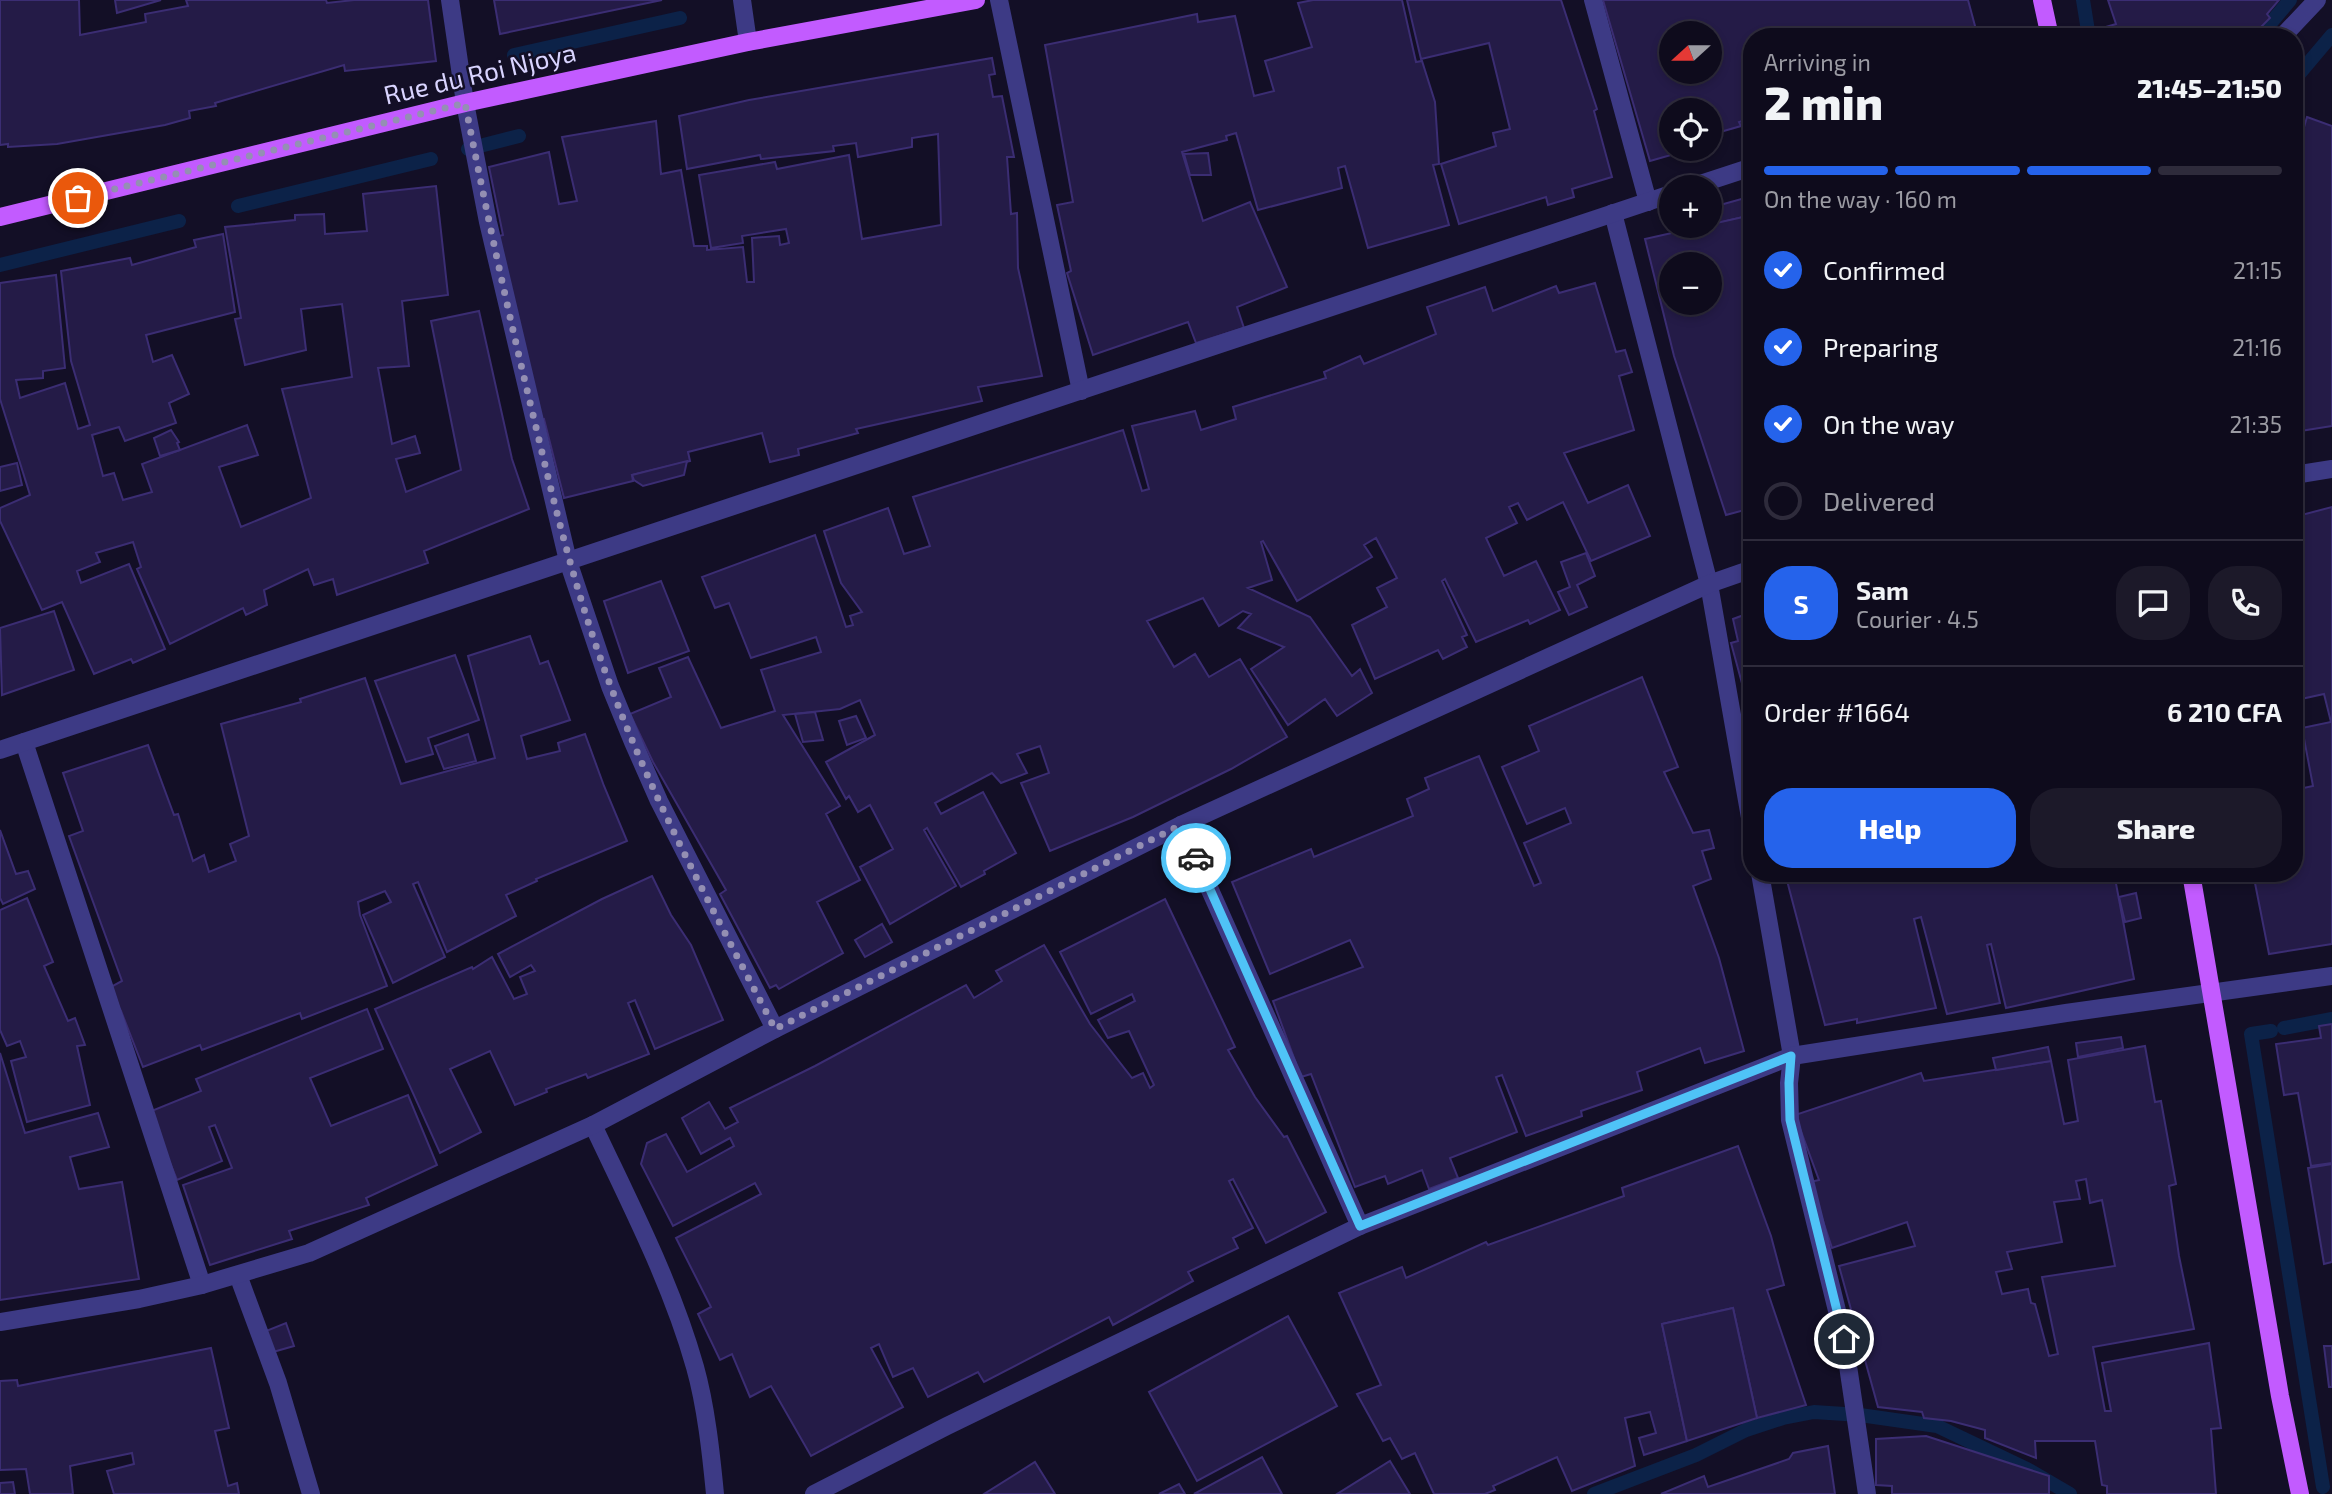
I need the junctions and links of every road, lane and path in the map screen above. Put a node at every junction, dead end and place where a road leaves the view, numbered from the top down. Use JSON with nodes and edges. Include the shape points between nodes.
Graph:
{"nodes":[{"id":1,"x":450,"y":0,"type":"edge"},
{"id":2,"x":741,"y":0,"type":"edge"},
{"id":3,"x":976,"y":0,"type":"edge"},
{"id":4,"x":999,"y":0,"type":"edge"},
{"id":5,"x":1593,"y":0,"type":"edge"},
{"id":6,"x":2042,"y":0,"type":"edge"},
{"id":7,"x":2317,"y":0,"type":"edge"},
{"id":8,"x":2048,"y":28,"type":"edge"},
{"id":9,"x":2291,"y":28,"type":"edge"},
{"id":10,"x":748,"y":42,"type":"junction"},
{"id":11,"x":465,"y":103,"type":"junction"},
{"id":12,"x":1743,"y":170,"type":"edge"},
{"id":13,"x":1722,"y":177,"type":"edge"},
{"id":14,"x":1659,"y":198,"type":"edge"},
{"id":15,"x":1648,"y":202,"type":"junction"},
{"id":16,"x":1613,"y":213,"type":"junction"},
{"id":17,"x":0,"y":217,"type":"edge"},
{"id":18,"x":1081,"y":391,"type":"junction"},
{"id":19,"x":2332,"y":469,"type":"edge"},
{"id":20,"x":2303,"y":474,"type":"edge"},
{"id":21,"x":568,"y":561,"type":"junction"},
{"id":22,"x":1743,"y":572,"type":"edge"},
{"id":23,"x":1709,"y":584,"type":"junction"},
{"id":24,"x":24,"y":742,"type":"junction"},
{"id":25,"x":0,"y":750,"type":"edge"},
{"id":26,"x":1743,"y":778,"type":"edge"},
{"id":27,"x":1181,"y":825,"type":"junction"},
{"id":28,"x":1762,"y":882,"type":"edge"},
{"id":29,"x":2193,"y":882,"type":"edge"},
{"id":30,"x":2332,"y":976,"type":"edge"},
{"id":31,"x":2213,"y":994,"type":"junction"},
{"id":32,"x":775,"y":1029,"type":"junction"},
{"id":33,"x":1791,"y":1056,"type":"junction"},
{"id":34,"x":593,"y":1125,"type":"junction"},
{"id":35,"x":1360,"y":1226,"type":"junction"},
{"id":36,"x":238,"y":1275,"type":"junction"},
{"id":37,"x":202,"y":1285,"type":"junction"},
{"id":38,"x":0,"y":1322,"type":"edge"},
{"id":39,"x":311,"y":1494,"type":"edge"},
{"id":40,"x":715,"y":1494,"type":"edge"},
{"id":41,"x":814,"y":1494,"type":"edge"},
{"id":42,"x":1867,"y":1494,"type":"edge"},
{"id":43,"x":2300,"y":1494,"type":"edge"}],
"edges":[{"from":1,"to":11,"type":"street"},
{"from":2,"to":10,"type":"street"},
{"from":3,"to":10,"type":"main road","name":"Rue du Roi Njoya"},
{"from":4,"to":18,"type":"street"},
{"from":5,"to":15,"type":"street"},
{"from":6,"to":8,"type":"main road"},
{"from":7,"to":9,"type":"street"},
{"from":10,"to":11,"type":"main road","name":"Rue du Roi Njoya"},
{"from":11,"to":17,"type":"main road","name":"Rue du Roi Njoya"},
{"from":11,"to":21,"type":"street","via":[[494,248]]},
{"from":12,"to":13,"type":"street"},
{"from":14,"to":15,"type":"street"},
{"from":15,"to":16,"type":"street"},
{"from":16,"to":18,"type":"street"},
{"from":16,"to":23,"type":"street"},
{"from":18,"to":21,"type":"street"},
{"from":19,"to":20,"type":"street"},
{"from":21,"to":24,"type":"street"},
{"from":21,"to":32,"type":"street","via":[[610,686],[648,778]]},
{"from":22,"to":23,"type":"street"},
{"from":23,"to":26,"type":"street"},
{"from":23,"to":27,"type":"street"},
{"from":24,"to":25,"type":"street"},
{"from":24,"to":37,"type":"street"},
{"from":27,"to":32,"type":"street"},
{"from":27,"to":35,"type":"street"},
{"from":28,"to":33,"type":"street"},
{"from":29,"to":31,"type":"main road"},
{"from":30,"to":31,"type":"street"},
{"from":31,"to":33,"type":"street"},
{"from":31,"to":43,"type":"main road"},
{"from":32,"to":34,"type":"street"},
{"from":33,"to":35,"type":"street"},
{"from":33,"to":42,"type":"street","via":[[1790,1120],[1844,1339]]},
{"from":34,"to":36,"type":"street","via":[[309,1253]]},
{"from":34,"to":40,"type":"street","via":[[660,1267],[696,1368]]},
{"from":35,"to":41,"type":"street"},
{"from":36,"to":37,"type":"street"},
{"from":36,"to":39,"type":"street","via":[[278,1383]]},
{"from":37,"to":38,"type":"street"}]}
